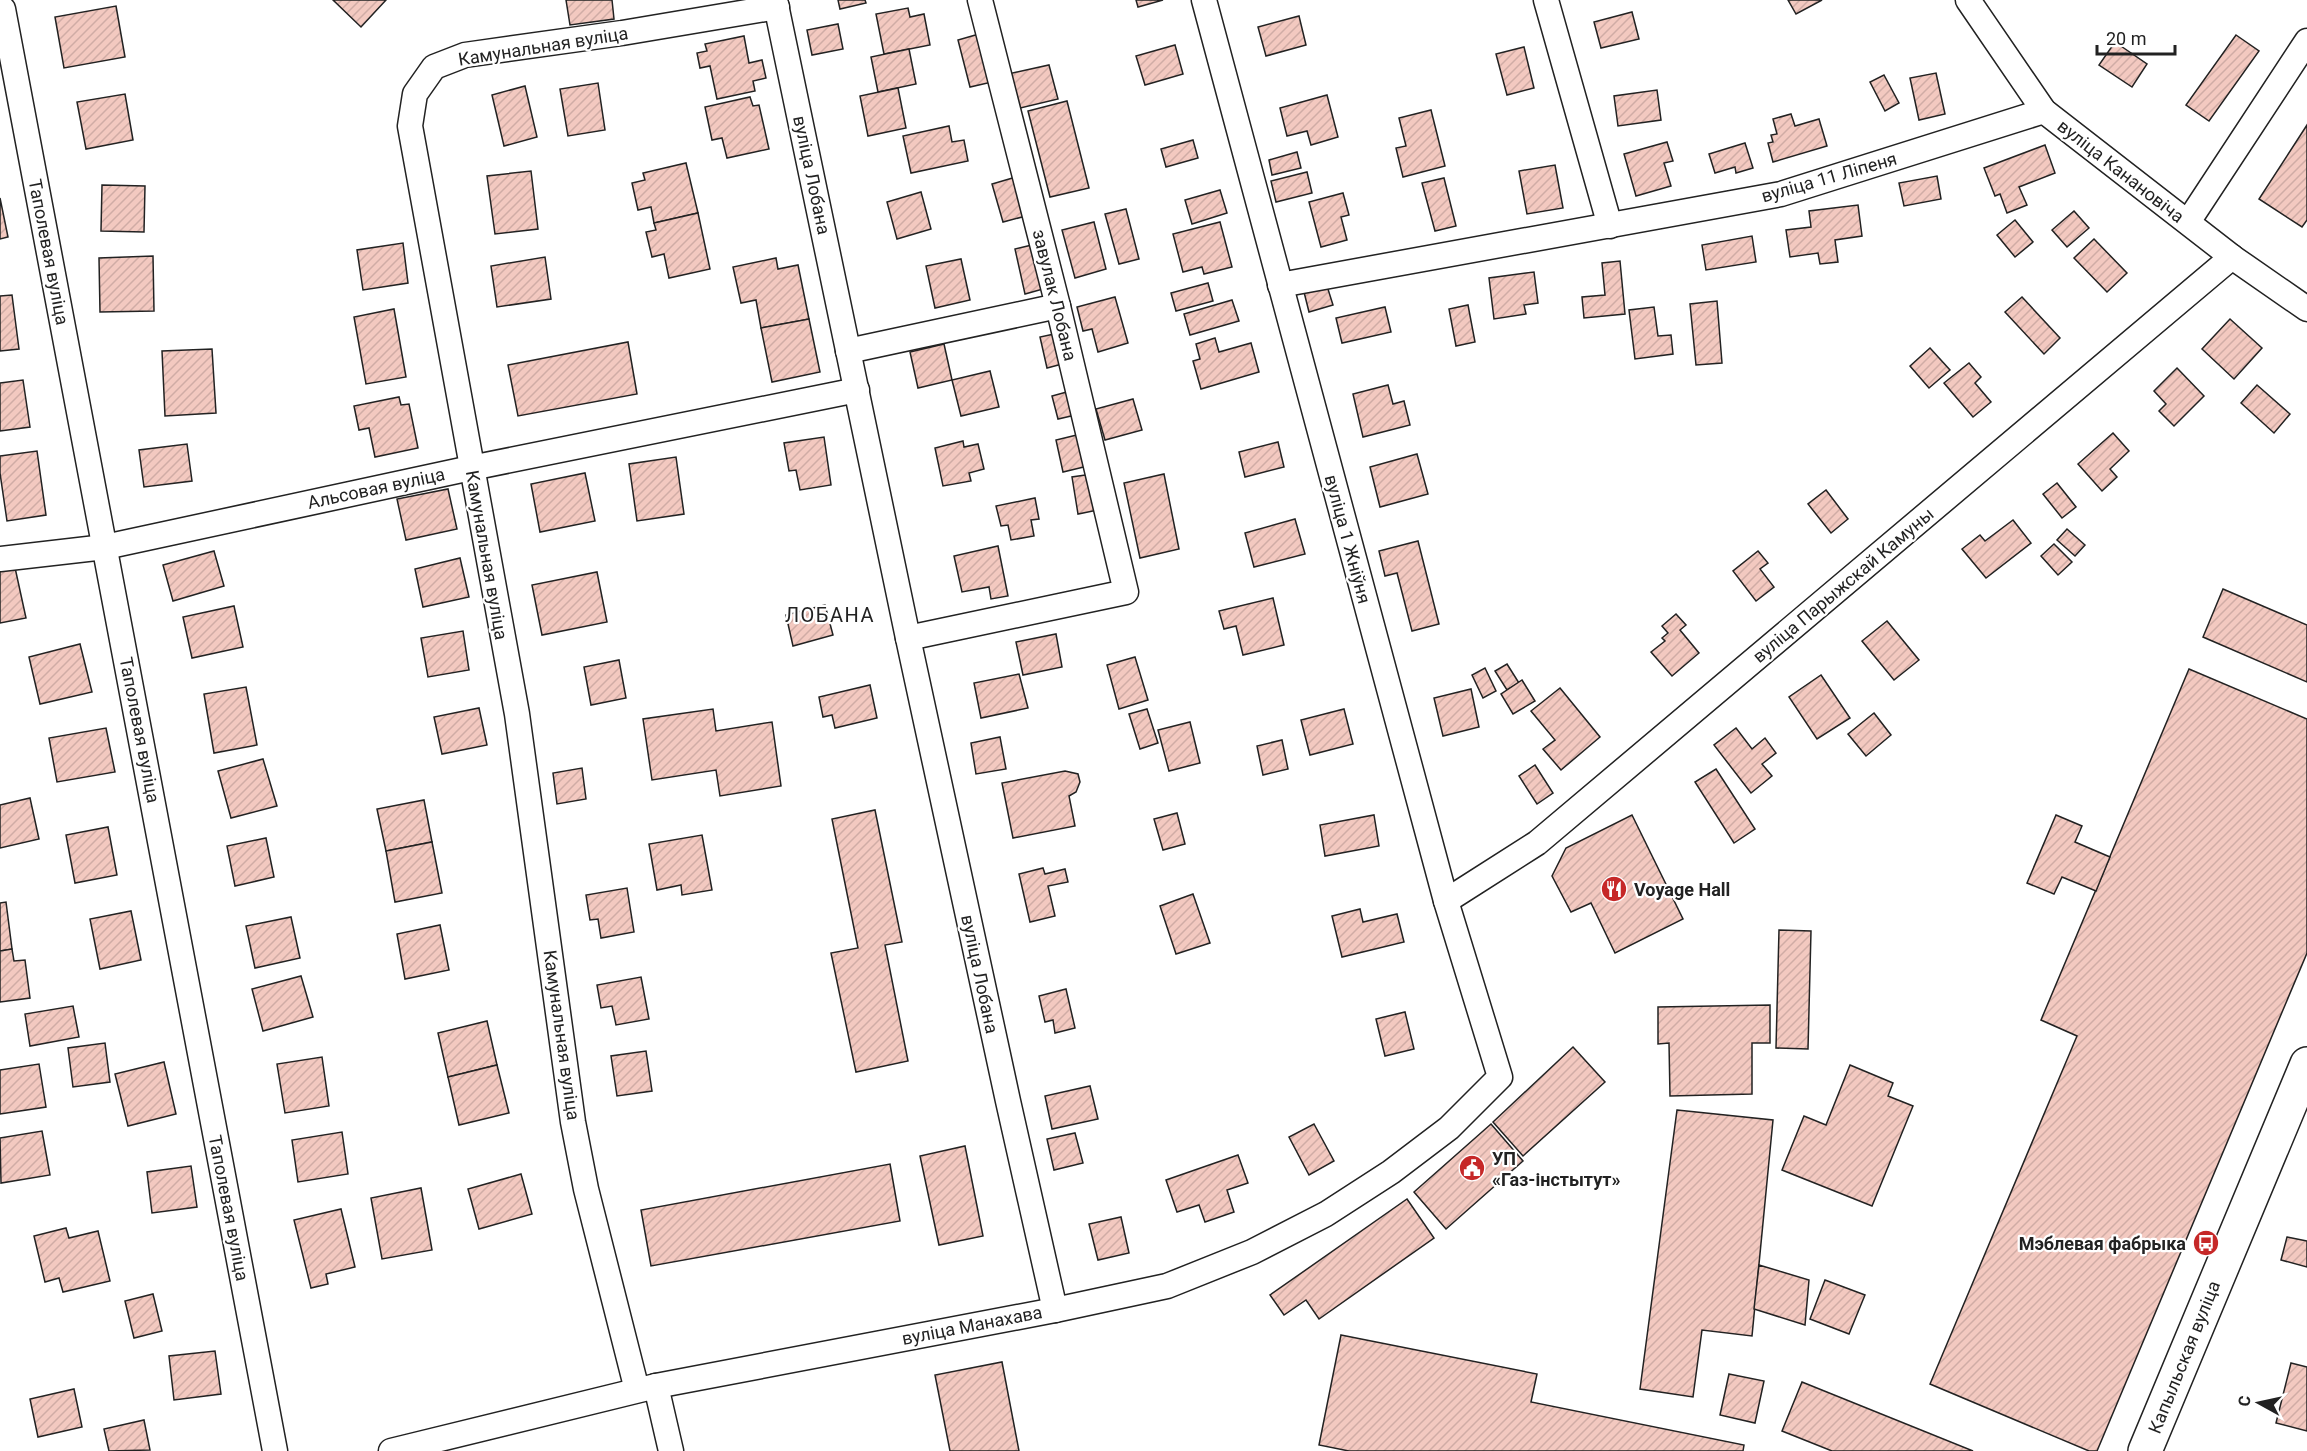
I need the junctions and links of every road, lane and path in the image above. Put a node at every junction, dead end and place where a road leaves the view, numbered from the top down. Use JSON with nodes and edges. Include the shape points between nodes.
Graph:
{"nodes":[{"id":1,"x":980,"y":0,"type":"edge"},
{"id":2,"x":1204,"y":0,"type":"edge"},
{"id":3,"x":1546,"y":0,"type":"edge"},
{"id":4,"x":1968,"y":0,"type":"edge"},
{"id":5,"x":776,"y":3,"type":"edge"},
{"id":6,"x":3,"y":9,"type":"dead end"},
{"id":7,"x":2307,"y":40,"type":"edge"},
{"id":8,"x":2044,"y":111,"type":"junction"},
{"id":9,"x":2188,"y":222,"type":"junction"},
{"id":10,"x":1610,"y":226,"type":"junction"},
{"id":11,"x":2232,"y":257,"type":"junction"},
{"id":12,"x":1280,"y":285,"type":"junction"},
{"id":13,"x":1058,"y":306,"type":"junction"},
{"id":14,"x":2307,"y":309,"type":"edge"},
{"id":15,"x":848,"y":351,"type":"junction"},
{"id":16,"x":857,"y":390,"type":"junction"},
{"id":17,"x":471,"y":468,"type":"junction"},
{"id":18,"x":105,"y":547,"type":"junction"},
{"id":19,"x":0,"y":559,"type":"edge"},
{"id":20,"x":908,"y":638,"type":"junction"},
{"id":21,"x":1446,"y":902,"type":"junction"},
{"id":22,"x":2307,"y":1064,"type":"edge"},
{"id":23,"x":1500,"y":1077,"type":"joint"},
{"id":24,"x":1055,"y":1310,"type":"junction"},
{"id":25,"x":647,"y":1388,"type":"junction"},
{"id":26,"x":275,"y":1451,"type":"edge"},
{"id":27,"x":391,"y":1451,"type":"edge"},
{"id":28,"x":671,"y":1451,"type":"edge"},
{"id":29,"x":2145,"y":1451,"type":"edge"}],
"edges":[{"from":1,"to":13,"type":"street","name":"завулак Лобана"},
{"from":2,"to":12,"type":"street","name":"вуліца 1 Жніўня"},
{"from":3,"to":10,"type":"street"},
{"from":4,"to":8,"type":"street","name":"вуліца Канановіча"},
{"from":5,"to":15,"type":"street","name":"вуліца Лобана"},
{"from":5,"to":17,"type":"street","name":"Камунальная вуліца","via":[[622,33],[465,55],[434,67],[415,94],[410,126]]},
{"from":6,"to":18,"type":"street","name":"Таполевая вуліца"},
{"from":7,"to":9,"type":"street"},
{"from":8,"to":9,"type":"street","name":"вуліца Канановіча"},
{"from":8,"to":10,"type":"street","name":"вуліца 11 Ліпеня","via":[[1781,194]]},
{"from":9,"to":11,"type":"street","name":"вуліца Канановіча"},
{"from":10,"to":12,"type":"street","name":"вуліца 11 Ліпеня"},
{"from":11,"to":14,"type":"street","name":"вуліца Канановіча"},
{"from":11,"to":21,"type":"street","name":"вуліца Парыжскай Камуны","via":[[1537,843]]},
{"from":12,"to":21,"type":"street","name":"вуліца 1 Жніўня"},
{"from":13,"to":15,"type":"street"},
{"from":13,"to":20,"type":"street","name":"завулак Лобана","via":[[1126,592]]},
{"from":15,"to":16,"type":"street","name":"вуліца Лобана"},
{"from":16,"to":17,"type":"street","name":"Альсовая вуліца"},
{"from":16,"to":20,"type":"street","name":"вуліца Лобана"},
{"from":17,"to":18,"type":"street","name":"Альсовая вуліца"},
{"from":17,"to":25,"type":"street","name":"Камунальная вуліца","via":[[517,714],[573,1122],[586,1189]]},
{"from":18,"to":19,"type":"street","name":"Альсовая вуліца"},
{"from":18,"to":26,"type":"street","name":"Таполевая вуліца"},
{"from":20,"to":24,"type":"street","name":"вуліца Лобана"},
{"from":21,"to":23,"type":"street","name":"вуліца 1 Жніўня"},
{"from":22,"to":29,"type":"main road","name":"Капыльская вуліца"},
{"from":23,"to":24,"type":"street","name":"вуліца Манахава","via":[[1449,1128],[1326,1214],[1252,1252],[1167,1286]]},
{"from":24,"to":25,"type":"street","name":"вуліца Манахава"},
{"from":25,"to":27,"type":"street","name":"вуліца Манахава"},
{"from":25,"to":28,"type":"street","name":"Камунальная вуліца"}]}
